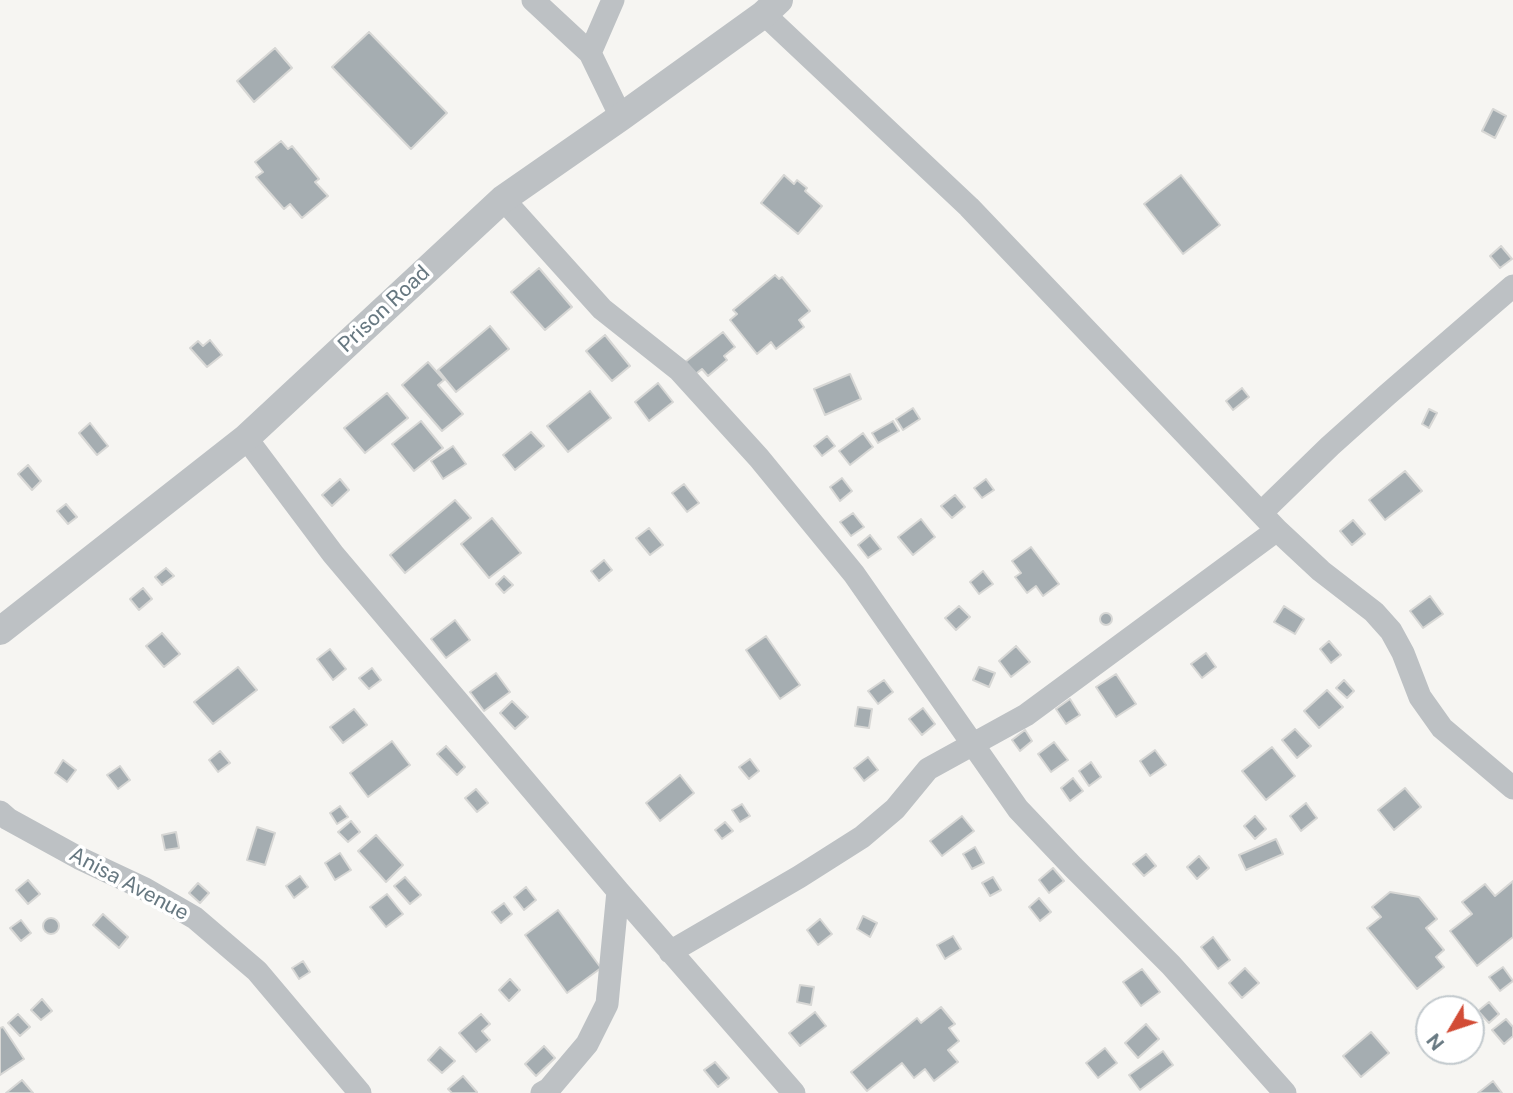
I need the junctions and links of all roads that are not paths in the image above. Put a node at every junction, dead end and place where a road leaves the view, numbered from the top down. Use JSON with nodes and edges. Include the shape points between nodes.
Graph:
{"nodes":[{"id":1,"x":533,"y":0,"type":"edge"},
{"id":2,"x":613,"y":0,"type":"edge"},
{"id":3,"x":771,"y":7,"type":"edge"},
{"id":4,"x":590,"y":53,"type":"junction"},
{"id":5,"x":621,"y":117,"type":"junction"},
{"id":6,"x":503,"y":199,"type":"junction"},
{"id":7,"x":1513,"y":286,"type":"edge"},
{"id":8,"x":246,"y":438,"type":"junction"},
{"id":9,"x":1261,"y":513,"type":"junction"},
{"id":10,"x":1277,"y":530,"type":"junction"},
{"id":11,"x":0,"y":631,"type":"edge"},
{"id":12,"x":973,"y":743,"type":"junction"},
{"id":13,"x":1513,"y":788,"type":"edge"},
{"id":14,"x":0,"y":812,"type":"edge"},
{"id":15,"x":618,"y":891,"type":"junction"},
{"id":16,"x":670,"y":952,"type":"junction"},
{"id":17,"x":360,"y":1093,"type":"edge"},
{"id":18,"x":542,"y":1093,"type":"edge"},
{"id":19,"x":794,"y":1093,"type":"edge"},
{"id":20,"x":1285,"y":1093,"type":"edge"}],
"edges":[{"from":1,"to":4,"type":"street"},
{"from":2,"to":4,"type":"street"},
{"from":3,"to":5,"type":"street","name":"Prison Road"},
{"from":3,"to":9,"type":"street"},
{"from":4,"to":5,"type":"street"},
{"from":5,"to":6,"type":"street","name":"Prison Road"},
{"from":6,"to":8,"type":"street","name":"Prison Road"},
{"from":6,"to":12,"type":"street","via":[[602,309],[679,370],[759,458],[854,575]]},
{"from":7,"to":9,"type":"street","via":[[1330,446]]},
{"from":8,"to":11,"type":"street","name":"Prison Road"},
{"from":8,"to":15,"type":"street","via":[[333,554]]},
{"from":9,"to":10,"type":"street"},
{"from":10,"to":12,"type":"street","via":[[1026,715]]},
{"from":10,"to":13,"type":"street","via":[[1374,611],[1391,631],[1420,697],[1442,728]]},
{"from":12,"to":16,"type":"street","via":[[928,769],[895,809],[862,836]]},
{"from":12,"to":20,"type":"street","via":[[1018,809],[1171,965]]},
{"from":14,"to":17,"type":"street","name":"Anisa Avenue","via":[[195,918],[257,971]]},
{"from":15,"to":16,"type":"street"},
{"from":15,"to":18,"type":"street","via":[[607,1004],[587,1044]]},
{"from":16,"to":19,"type":"street"}]}
